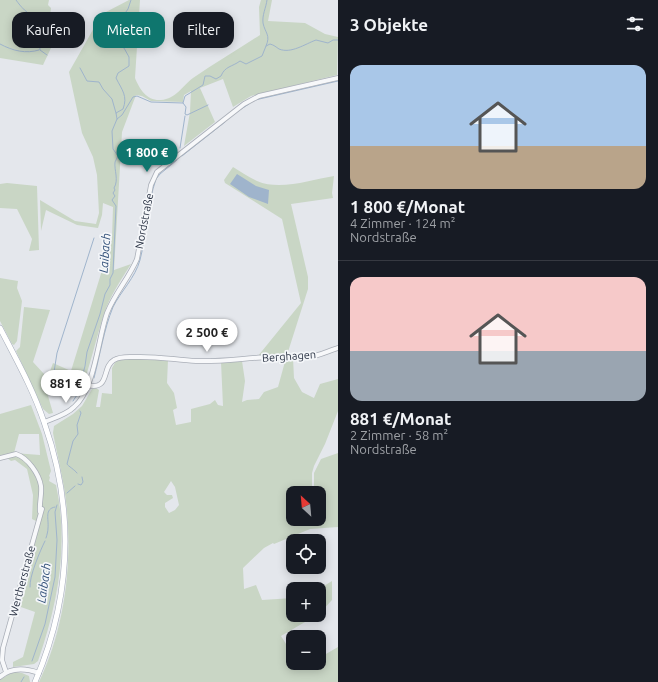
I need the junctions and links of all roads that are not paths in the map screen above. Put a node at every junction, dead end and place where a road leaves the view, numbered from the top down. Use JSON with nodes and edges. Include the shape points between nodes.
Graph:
{"nodes":[{"id":1,"x":338,"y":78,"type":"edge"},
{"id":2,"x":0,"y":328,"type":"edge"},
{"id":3,"x":338,"y":348,"type":"edge"},
{"id":4,"x":88,"y":385,"type":"junction"},
{"id":5,"x":44,"y":422,"type":"junction"},
{"id":6,"x":0,"y":458,"type":"edge"},
{"id":7,"x":42,"y":509,"type":"dead end"},
{"id":8,"x":41,"y":514,"type":"junction"},
{"id":9,"x":6,"y":672,"type":"junction"},
{"id":10,"x":39,"y":673,"type":"junction"},
{"id":11,"x":0,"y":676,"type":"edge"},
{"id":12,"x":35,"y":682,"type":"edge"}],
"edges":[{"from":1,"to":4,"type":"street","name":"Nordstraße","via":[[252,99],[157,172],[151,186],[137,259],[107,313]]},
{"from":2,"to":5,"type":"main road"},
{"from":3,"to":4,"type":"street","name":"Berghagen","via":[[307,357],[221,361],[147,356],[116,359],[111,363],[100,385]]},
{"from":4,"to":5,"type":"street","name":"Nordstraße","via":[[74,408]]},
{"from":5,"to":10,"type":"main road","via":[[58,473],[64,511],[65,557],[59,608]]},
{"from":6,"to":8,"type":"street","name":"Wertherstraße","via":[[16,454],[28,462],[40,483]]},
{"from":7,"to":8,"type":"street","name":"Wertherstraße"},
{"from":8,"to":9,"type":"street","name":"Wertherstraße","via":[[2,648]]},
{"from":9,"to":10,"type":"street","via":[[22,669]]},
{"from":9,"to":11,"type":"street"},
{"from":10,"to":12,"type":"main road"}]}
